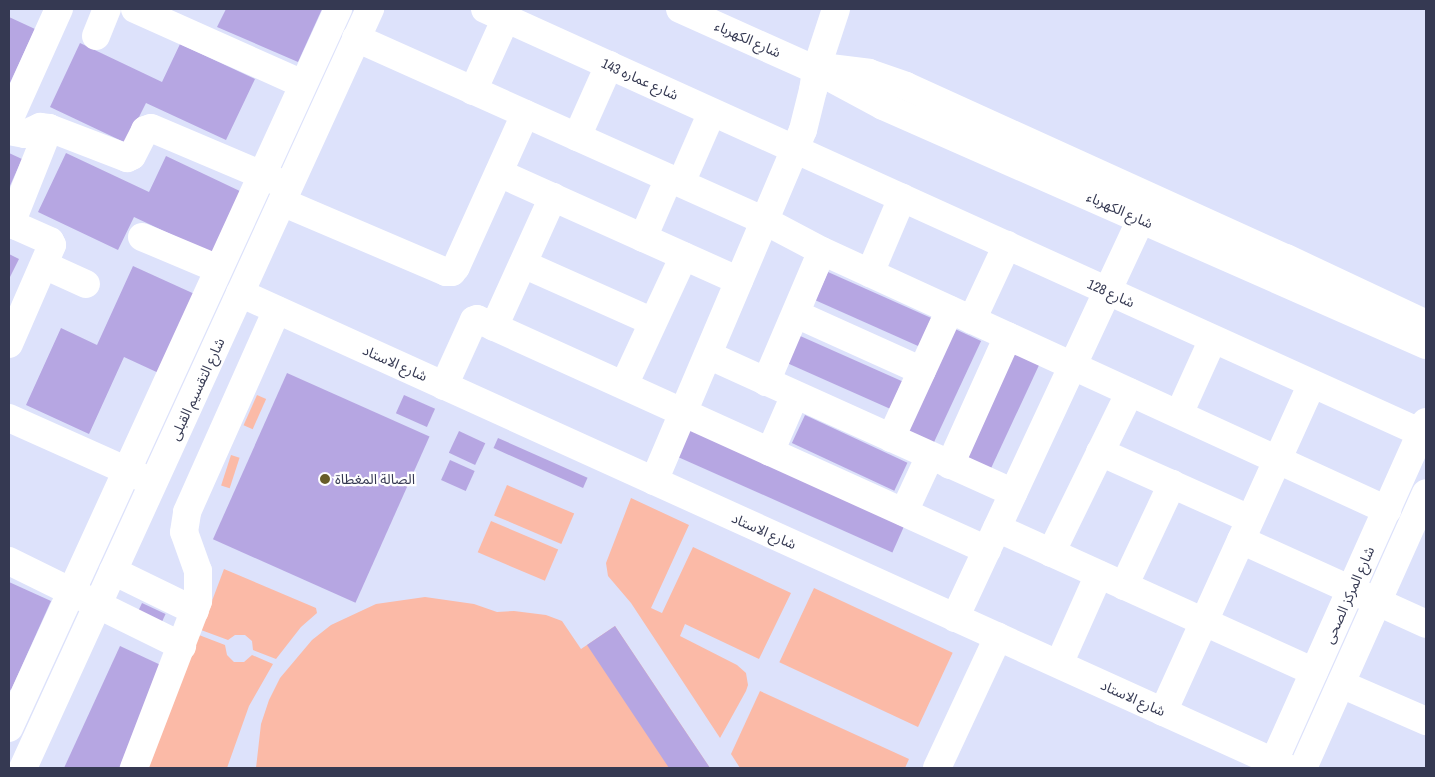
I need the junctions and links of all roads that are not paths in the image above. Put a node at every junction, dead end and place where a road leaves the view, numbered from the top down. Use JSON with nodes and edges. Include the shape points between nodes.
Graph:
{"nodes":[{"id":1,"x":59,"y":9,"type":"edge"},
{"id":2,"x":108,"y":9,"type":"edge"},
{"id":3,"x":135,"y":9,"type":"edge"},
{"id":4,"x":338,"y":9,"type":"edge"},
{"id":5,"x":370,"y":9,"type":"edge"},
{"id":6,"x":680,"y":9,"type":"edge"},
{"id":7,"x":836,"y":9,"type":"edge"},
{"id":8,"x":495,"y":14,"type":"edge"},
{"id":9,"x":165,"y":15,"type":"edge"},
{"id":10,"x":96,"y":36,"type":"dead end"},
{"id":11,"x":356,"y":38,"type":"junction"},
{"id":12,"x":609,"y":65,"type":"junction"},
{"id":13,"x":816,"y":70,"type":"junction"},
{"id":14,"x":303,"y":84,"type":"junction"},
{"id":15,"x":473,"y":91,"type":"junction"},
{"id":16,"x":712,"y":112,"type":"junction"},
{"id":17,"x":525,"y":114,"type":"junction"},
{"id":18,"x":9,"y":120,"type":"edge"},
{"id":19,"x":49,"y":128,"type":"junction"},
{"id":20,"x":9,"y":131,"type":"edge"},
{"id":21,"x":577,"y":137,"type":"junction"},
{"id":22,"x":795,"y":150,"type":"junction"},
{"id":23,"x":499,"y":173,"type":"junction"},
{"id":24,"x":261,"y":176,"type":"junction"},
{"id":25,"x":675,"y":181,"type":"junction"},
{"id":26,"x":285,"y":194,"type":"junction"},
{"id":27,"x":553,"y":197,"type":"junction"},
{"id":28,"x":902,"y":198,"type":"junction"},
{"id":29,"x":1141,"y":219,"type":"junction"},
{"id":30,"x":765,"y":221,"type":"junction"},
{"id":31,"x":142,"y":237,"type":"dead end"},
{"id":32,"x":643,"y":238,"type":"junction"},
{"id":33,"x":1007,"y":245,"type":"junction"},
{"id":34,"x":822,"y":251,"type":"junction"},
{"id":35,"x":684,"y":256,"type":"junction"},
{"id":36,"x":522,"y":264,"type":"junction"},
{"id":37,"x":44,"y":265,"type":"junction"},
{"id":38,"x":218,"y":269,"type":"junction"},
{"id":39,"x":1281,"y":269,"type":"junction"},
{"id":40,"x":870,"y":273,"type":"junction"},
{"id":41,"x":739,"y":281,"type":"junction"},
{"id":42,"x":86,"y":284,"type":"dead end"},
{"id":43,"x":1107,"y":291,"type":"junction"},
{"id":44,"x":240,"y":293,"type":"junction"},
{"id":45,"x":277,"y":310,"type":"junction"},
{"id":46,"x":796,"y":314,"type":"junction"},
{"id":47,"x":961,"y":315,"type":"junction"},
{"id":48,"x":653,"y":322,"type":"junction"},
{"id":49,"x":1426,"y":324,"type":"edge"},
{"id":50,"x":494,"y":327,"type":"junction"},
{"id":51,"x":1008,"y":336,"type":"junction"},
{"id":52,"x":1213,"y":339,"type":"junction"},
{"id":53,"x":9,"y":344,"type":"edge"},
{"id":54,"x":1426,"y":345,"type":"edge"},
{"id":55,"x":708,"y":355,"type":"junction"},
{"id":56,"x":1072,"y":366,"type":"junction"},
{"id":57,"x":922,"y":371,"type":"junction"},
{"id":58,"x":766,"y":382,"type":"junction"},
{"id":59,"x":1312,"y":384,"type":"junction"},
{"id":60,"x":624,"y":385,"type":"junction"},
{"id":61,"x":444,"y":386,"type":"junction"},
{"id":62,"x":1130,"y":392,"type":"junction"},
{"id":63,"x":795,"y":395,"type":"junction"},
{"id":64,"x":683,"y":412,"type":"junction"},
{"id":65,"x":1179,"y":414,"type":"junction"},
{"id":66,"x":9,"y":418,"type":"edge"},
{"id":67,"x":1425,"y":430,"type":"edge"},
{"id":68,"x":891,"y":438,"type":"junction"},
{"id":69,"x":770,"y":452,"type":"junction"},
{"id":70,"x":1100,"y":452,"type":"junction"},
{"id":71,"x":1278,"y":459,"type":"junction"},
{"id":72,"x":940,"y":460,"type":"junction"},
{"id":73,"x":126,"y":470,"type":"junction"},
{"id":74,"x":654,"y":481,"type":"junction"},
{"id":75,"x":154,"y":483,"type":"junction"},
{"id":76,"x":1172,"y":484,"type":"junction"},
{"id":77,"x":1013,"y":493,"type":"junction"},
{"id":78,"x":1426,"y":493,"type":"edge"},
{"id":79,"x":1387,"y":510,"type":"junction"},
{"id":80,"x":904,"y":512,"type":"junction"},
{"id":81,"x":1419,"y":529,"type":"edge"},
{"id":82,"x":1246,"y":530,"type":"junction"},
{"id":83,"x":992,"y":539,"type":"junction"},
{"id":84,"x":1051,"y":553,"type":"junction"},
{"id":85,"x":9,"y":561,"type":"edge"},
{"id":86,"x":113,"y":571,"type":"junction"},
{"id":87,"x":1099,"y":574,"type":"junction"},
{"id":88,"x":1124,"y":586,"type":"junction"},
{"id":89,"x":1351,"y":590,"type":"junction"},
{"id":90,"x":71,"y":591,"type":"junction"},
{"id":91,"x":1377,"y":602,"type":"junction"},
{"id":92,"x":98,"y":604,"type":"junction"},
{"id":93,"x":195,"y":611,"type":"junction"},
{"id":94,"x":955,"y":618,"type":"junction"},
{"id":95,"x":1204,"y":622,"type":"junction"},
{"id":96,"x":1426,"y":624,"type":"edge"},
{"id":97,"x":998,"y":637,"type":"junction"},
{"id":98,"x":182,"y":646,"type":"junction"},
{"id":99,"x":1059,"y":664,"type":"junction"},
{"id":100,"x":1314,"y":672,"type":"junction"},
{"id":101,"x":1340,"y":684,"type":"junction"},
{"id":102,"x":1163,"y":712,"type":"junction"},
{"id":103,"x":1426,"y":721,"type":"edge"},
{"id":104,"x":10,"y":722,"type":"edge"},
{"id":105,"x":1277,"y":766,"type":"edge"},
{"id":106,"x":23,"y":768,"type":"edge"},
{"id":107,"x":134,"y":768,"type":"edge"},
{"id":108,"x":937,"y":768,"type":"edge"},
{"id":109,"x":1303,"y":768,"type":"edge"}],
"edges":[{"from":1,"to":18,"type":"street"},
{"from":2,"to":10,"type":"street"},
{"from":3,"to":9,"type":"street"},
{"from":4,"to":14,"type":"street"},
{"from":5,"to":11,"type":"street","name":"شارع التقسيم القبلى"},
{"from":6,"to":13,"type":"street","name":"شارع الكهرباء"},
{"from":7,"to":13,"type":"street"},
{"from":8,"to":12,"type":"street","name":"شارع عماره 143"},
{"from":8,"to":15,"type":"street"},
{"from":9,"to":14,"type":"street"},
{"from":11,"to":15,"type":"street"},
{"from":11,"to":26,"type":"street","name":"شارع التقسيم القبلى"},
{"from":12,"to":16,"type":"street","name":"شارع عماره 143"},
{"from":12,"to":21,"type":"street"},
{"from":13,"to":22,"type":"street"},
{"from":13,"to":29,"type":"street","name":"شارع الكهرباء","via":[[883,106]]},
{"from":13,"to":39,"type":"street","name":"شارع الكهرباء","via":[[849,70],[906,86]]},
{"from":14,"to":24,"type":"street"},
{"from":15,"to":17,"type":"street"},
{"from":16,"to":22,"type":"street","name":"شارع عماره 143"},
{"from":16,"to":25,"type":"street"},
{"from":17,"to":21,"type":"street"},
{"from":17,"to":23,"type":"street"},
{"from":19,"to":20,"type":"street","via":[[40,127],[25,134]]},
{"from":19,"to":24,"type":"street","via":[[128,158],[145,130],[154,129]]},
{"from":19,"to":37,"type":"street","via":[[12,221],[52,244]]},
{"from":21,"to":25,"type":"street"},
{"from":22,"to":28,"type":"street","name":"شارع 128"},
{"from":22,"to":30,"type":"street"},
{"from":23,"to":26,"type":"street","via":[[456,267],[449,272]]},
{"from":23,"to":27,"type":"street"},
{"from":24,"to":26,"type":"street"},
{"from":24,"to":38,"type":"street"},
{"from":25,"to":30,"type":"street"},
{"from":25,"to":32,"type":"street"},
{"from":26,"to":44,"type":"street","name":"شارع التقسيم القبلى"},
{"from":27,"to":32,"type":"street"},
{"from":27,"to":36,"type":"street"},
{"from":28,"to":33,"type":"street","name":"شارع 128"},
{"from":28,"to":40,"type":"street"},
{"from":29,"to":39,"type":"street","name":"شارع الكهرباء"},
{"from":29,"to":43,"type":"street"},
{"from":30,"to":34,"type":"street"},
{"from":30,"to":41,"type":"street"},
{"from":31,"to":38,"type":"street"},
{"from":32,"to":35,"type":"street"},
{"from":33,"to":43,"type":"street","name":"شارع 128"},
{"from":33,"to":47,"type":"street"},
{"from":34,"to":40,"type":"street"},
{"from":34,"to":46,"type":"street"},
{"from":35,"to":41,"type":"street"},
{"from":35,"to":48,"type":"street"},
{"from":36,"to":48,"type":"street"},
{"from":36,"to":50,"type":"street"},
{"from":37,"to":42,"type":"street"},
{"from":37,"to":53,"type":"street"},
{"from":38,"to":73,"type":"street"},
{"from":39,"to":49,"type":"street","name":"شارع الكهرباء"},
{"from":39,"to":54,"type":"street","name":"شارع الكهرباء"},
{"from":40,"to":47,"type":"street"},
{"from":41,"to":55,"type":"street"},
{"from":43,"to":52,"type":"street","name":"شارع 128"},
{"from":43,"to":56,"type":"street"},
{"from":44,"to":45,"type":"street","name":"شارع الاستاد"},
{"from":44,"to":75,"type":"street","name":"شارع التقسيم القبلى"},
{"from":45,"to":61,"type":"street","name":"شارع الاستاد"},
{"from":45,"to":93,"type":"street","via":[[186,517],[186,542],[200,581]]},
{"from":46,"to":57,"type":"street"},
{"from":46,"to":58,"type":"street"},
{"from":47,"to":51,"type":"street"},
{"from":47,"to":57,"type":"street"},
{"from":48,"to":60,"type":"street"},
{"from":50,"to":60,"type":"street"},
{"from":50,"to":61,"type":"street","via":[[474,320]]},
{"from":51,"to":56,"type":"street"},
{"from":51,"to":72,"type":"street"},
{"from":52,"to":59,"type":"street","name":"شارع 128"},
{"from":52,"to":65,"type":"street"},
{"from":55,"to":58,"type":"street"},
{"from":55,"to":64,"type":"street"},
{"from":56,"to":62,"type":"street"},
{"from":56,"to":77,"type":"street"},
{"from":57,"to":68,"type":"street"},
{"from":58,"to":63,"type":"street"},
{"from":59,"to":67,"type":"street","name":"شارع 128"},
{"from":59,"to":71,"type":"street"},
{"from":60,"to":64,"type":"street"},
{"from":61,"to":74,"type":"street","name":"شارع الاستاد"},
{"from":62,"to":65,"type":"street"},
{"from":62,"to":70,"type":"street"},
{"from":63,"to":68,"type":"street"},
{"from":63,"to":69,"type":"street"},
{"from":64,"to":69,"type":"street"},
{"from":64,"to":74,"type":"street"},
{"from":65,"to":71,"type":"street"},
{"from":66,"to":73,"type":"street"},
{"from":67,"to":79,"type":"street","name":"شارع المركز الصحى"},
{"from":68,"to":72,"type":"street"},
{"from":69,"to":80,"type":"street"},
{"from":70,"to":76,"type":"street"},
{"from":70,"to":84,"type":"street"},
{"from":71,"to":79,"type":"street"},
{"from":71,"to":82,"type":"street"},
{"from":72,"to":77,"type":"street"},
{"from":72,"to":80,"type":"street"},
{"from":73,"to":75,"type":"street"},
{"from":73,"to":90,"type":"street"},
{"from":74,"to":94,"type":"street","name":"شارع الاستاد"},
{"from":75,"to":86,"type":"street","name":"شارع التقسيم القبلى"},
{"from":76,"to":82,"type":"street"},
{"from":76,"to":88,"type":"street"},
{"from":77,"to":83,"type":"street"},
{"from":78,"to":81,"type":"street","name":"شارع المركز الصحى"},
{"from":79,"to":89,"type":"street","name":"شارع المركز الصحى"},
{"from":80,"to":83,"type":"street"},
{"from":81,"to":91,"type":"street","name":"شارع المركز الصحى"},
{"from":82,"to":89,"type":"street"},
{"from":82,"to":95,"type":"street"},
{"from":83,"to":84,"type":"street"},
{"from":83,"to":94,"type":"street"},
{"from":84,"to":87,"type":"street"},
{"from":85,"to":90,"type":"street"},
{"from":86,"to":92,"type":"street","name":"شارع التقسيم القبلى"},
{"from":86,"to":93,"type":"street"},
{"from":87,"to":88,"type":"street"},
{"from":87,"to":99,"type":"street"},
{"from":88,"to":95,"type":"street"},
{"from":89,"to":91,"type":"street"},
{"from":89,"to":100,"type":"street","name":"شارع المركز الصحى"},
{"from":90,"to":92,"type":"street"},
{"from":90,"to":104,"type":"street"},
{"from":91,"to":96,"type":"street"},
{"from":91,"to":101,"type":"street","name":"شارع المركز الصحى"},
{"from":92,"to":98,"type":"street"},
{"from":92,"to":106,"type":"street","name":"شارع التقسيم القبلى"},
{"from":93,"to":98,"type":"street"},
{"from":94,"to":97,"type":"street","name":"شارع الاستاد"},
{"from":95,"to":100,"type":"street"},
{"from":95,"to":102,"type":"street"},
{"from":97,"to":99,"type":"street","name":"شارع الاستاد"},
{"from":97,"to":108,"type":"street"},
{"from":98,"to":107,"type":"street"},
{"from":99,"to":102,"type":"street","name":"شارع الاستاد"},
{"from":100,"to":105,"type":"street","name":"شارع المركز الصحى"},
{"from":101,"to":103,"type":"street"},
{"from":101,"to":109,"type":"street","name":"شارع المركز الصحى"},
{"from":102,"to":105,"type":"street","name":"شارع الاستاد"}]}
